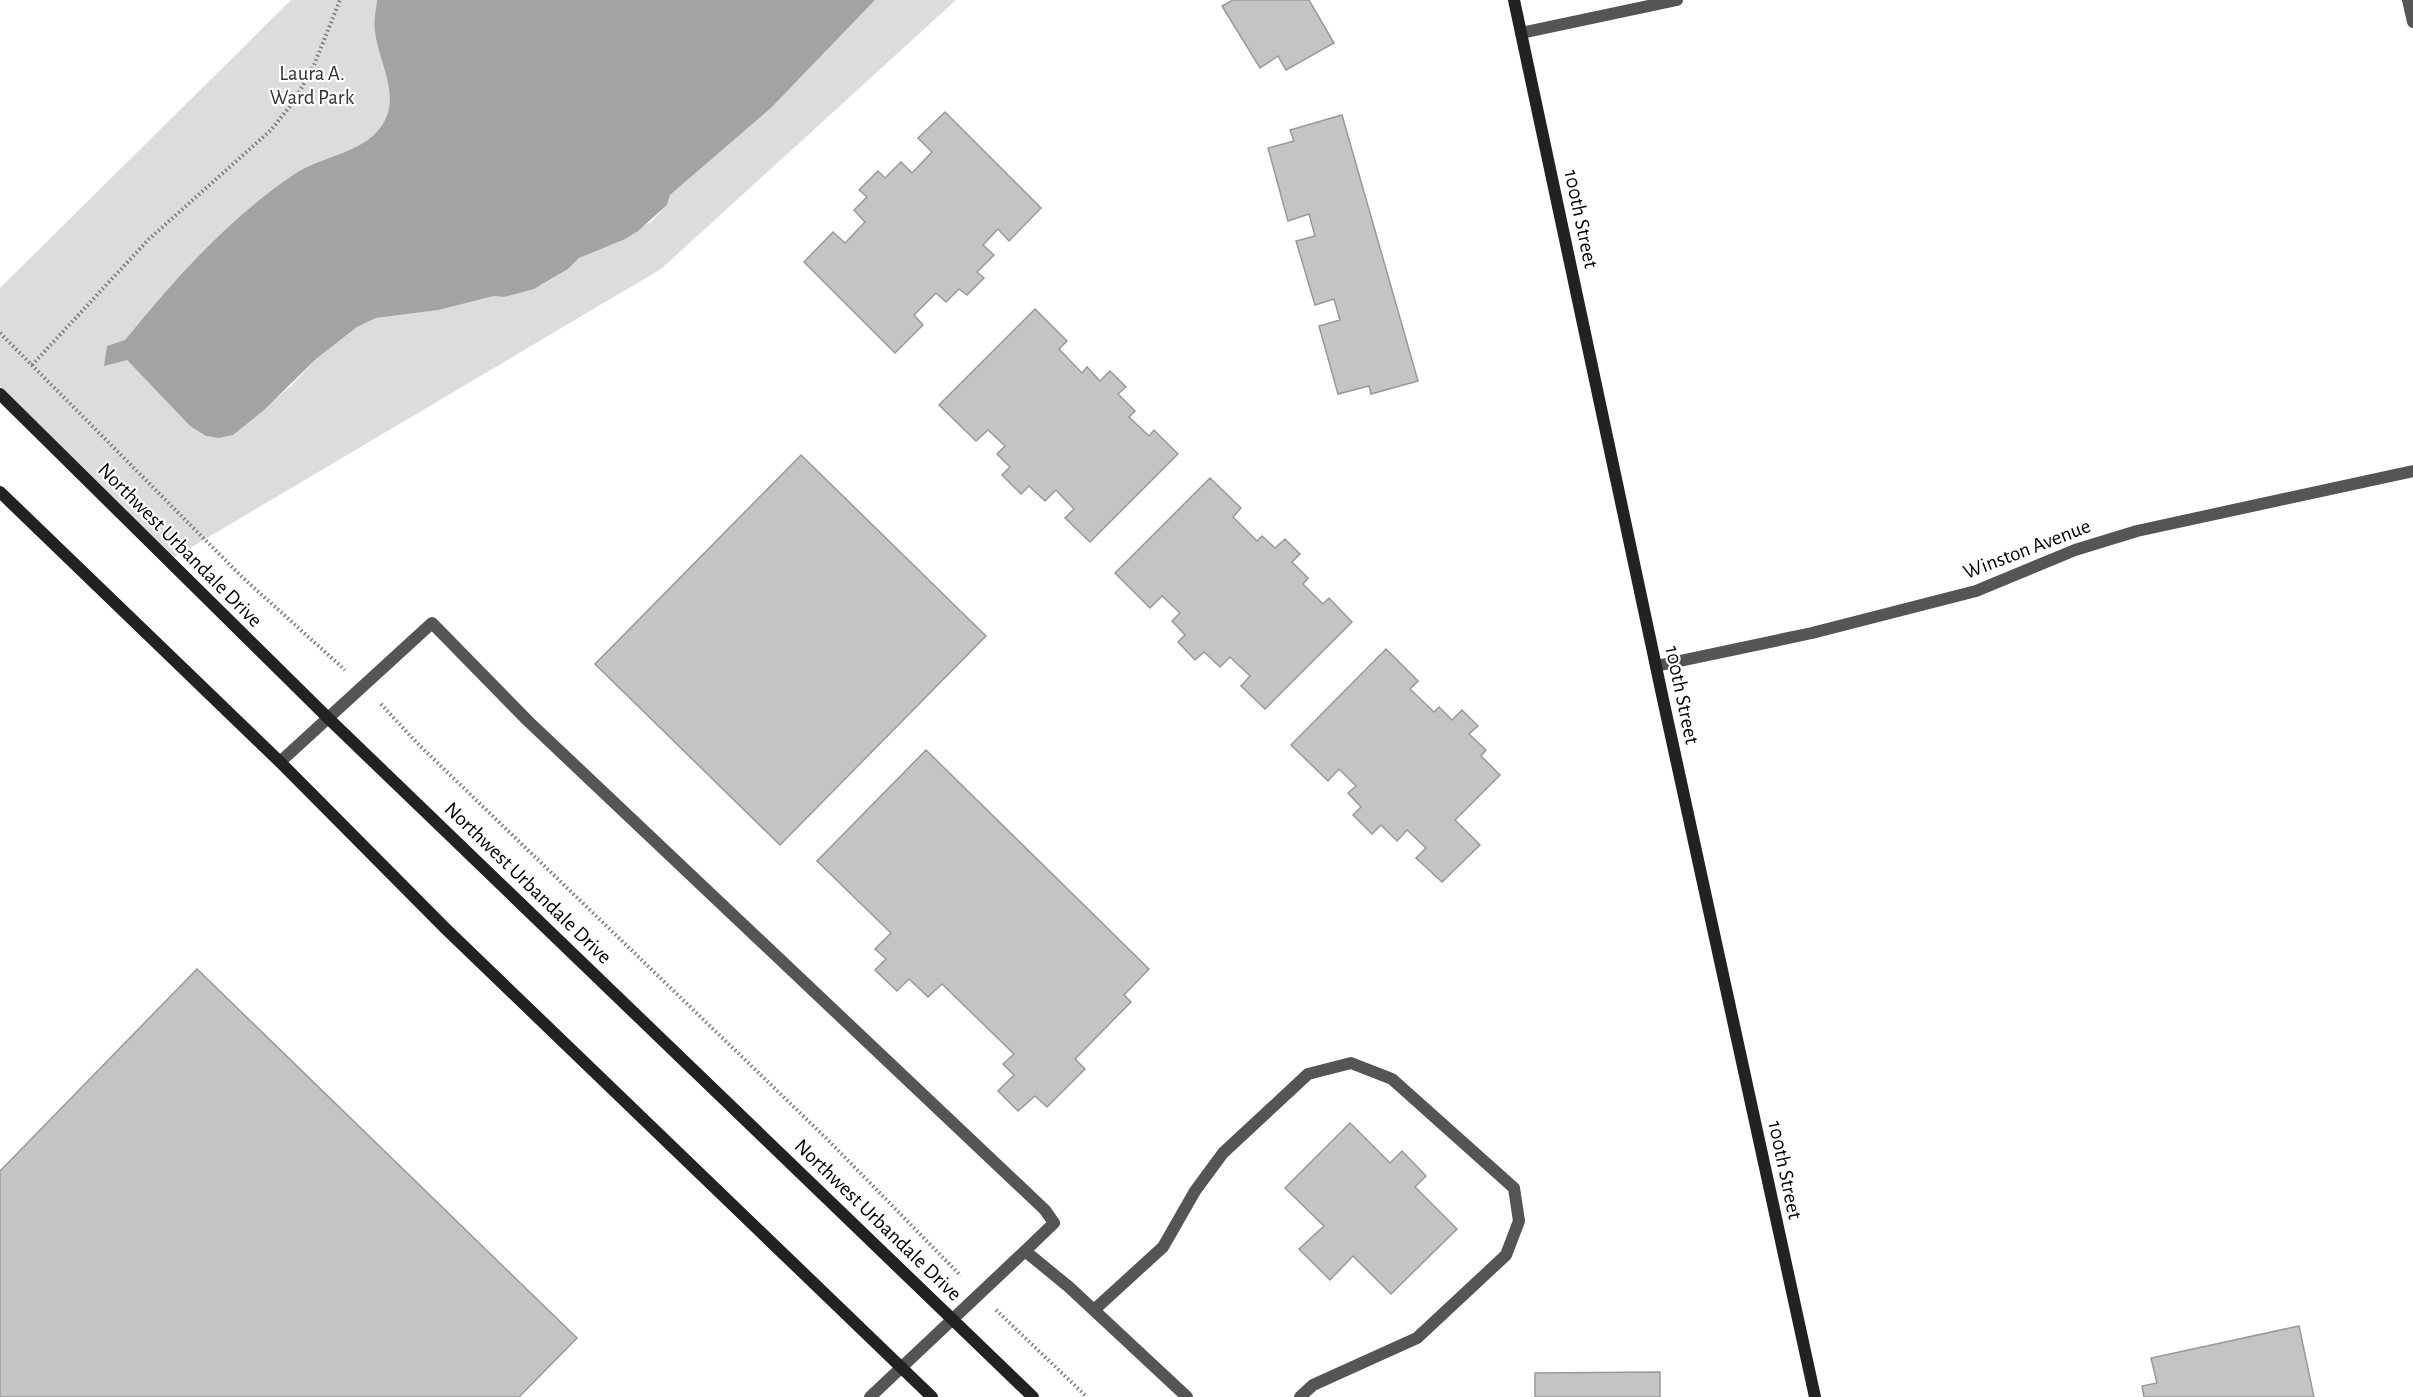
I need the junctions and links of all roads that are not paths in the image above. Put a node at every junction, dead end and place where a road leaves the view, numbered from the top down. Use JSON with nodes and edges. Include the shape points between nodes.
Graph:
{"nodes":[{"id":1,"x":1514,"y":0,"type":"edge"},
{"id":2,"x":1677,"y":0,"type":"edge"},
{"id":3,"x":2408,"y":0,"type":"edge"},
{"id":4,"x":2413,"y":22,"type":"edge"},
{"id":5,"x":1521,"y":33,"type":"junction"},
{"id":6,"x":0,"y":394,"type":"edge"},
{"id":7,"x":2413,"y":471,"type":"edge"},
{"id":8,"x":0,"y":492,"type":"edge"},
{"id":9,"x":1656,"y":666,"type":"junction"},
{"id":10,"x":328,"y":718,"type":"junction"},
{"id":11,"x":280,"y":762,"type":"junction"},
{"id":12,"x":1025,"y":1251,"type":"junction"},
{"id":13,"x":1094,"y":1310,"type":"junction"},
{"id":14,"x":953,"y":1319,"type":"junction"},
{"id":15,"x":900,"y":1366,"type":"junction"},
{"id":16,"x":870,"y":1397,"type":"edge"},
{"id":17,"x":932,"y":1397,"type":"edge"},
{"id":18,"x":1033,"y":1397,"type":"edge"},
{"id":19,"x":1187,"y":1397,"type":"edge"},
{"id":20,"x":1300,"y":1397,"type":"edge"},
{"id":21,"x":1815,"y":1397,"type":"edge"}],
"edges":[{"from":1,"to":5,"type":"main road","name":"100th Street"},
{"from":2,"to":5,"type":"street"},
{"from":3,"to":4,"type":"street"},
{"from":5,"to":9,"type":"main road","name":"100th Street"},
{"from":6,"to":10,"type":"main road","name":"Northwest Urbandale Drive"},
{"from":7,"to":9,"type":"street","name":"Winston Avenue","via":[[2137,531],[2074,550],[1976,591],[1812,633]]},
{"from":8,"to":11,"type":"main road"},
{"from":9,"to":21,"type":"main road","name":"100th Street"},
{"from":10,"to":11,"type":"street"},
{"from":10,"to":12,"type":"street","via":[[432,623],[528,721],[1045,1210],[1054,1223]]},
{"from":10,"to":14,"type":"main road","name":"Northwest Urbandale Drive"},
{"from":11,"to":15,"type":"main road","via":[[446,929]]},
{"from":12,"to":13,"type":"street"},
{"from":12,"to":14,"type":"street"},
{"from":13,"to":19,"type":"street"},
{"from":13,"to":20,"type":"street","via":[[1163,1247],[1195,1191],[1223,1153],[1308,1074],[1350,1064],[1392,1079],[1514,1188],[1519,1221],[1506,1255],[1417,1338],[1313,1385]]},
{"from":14,"to":15,"type":"street"},
{"from":14,"to":18,"type":"main road","name":"Northwest Urbandale Drive"},
{"from":15,"to":16,"type":"street"},
{"from":15,"to":17,"type":"main road"}]}
